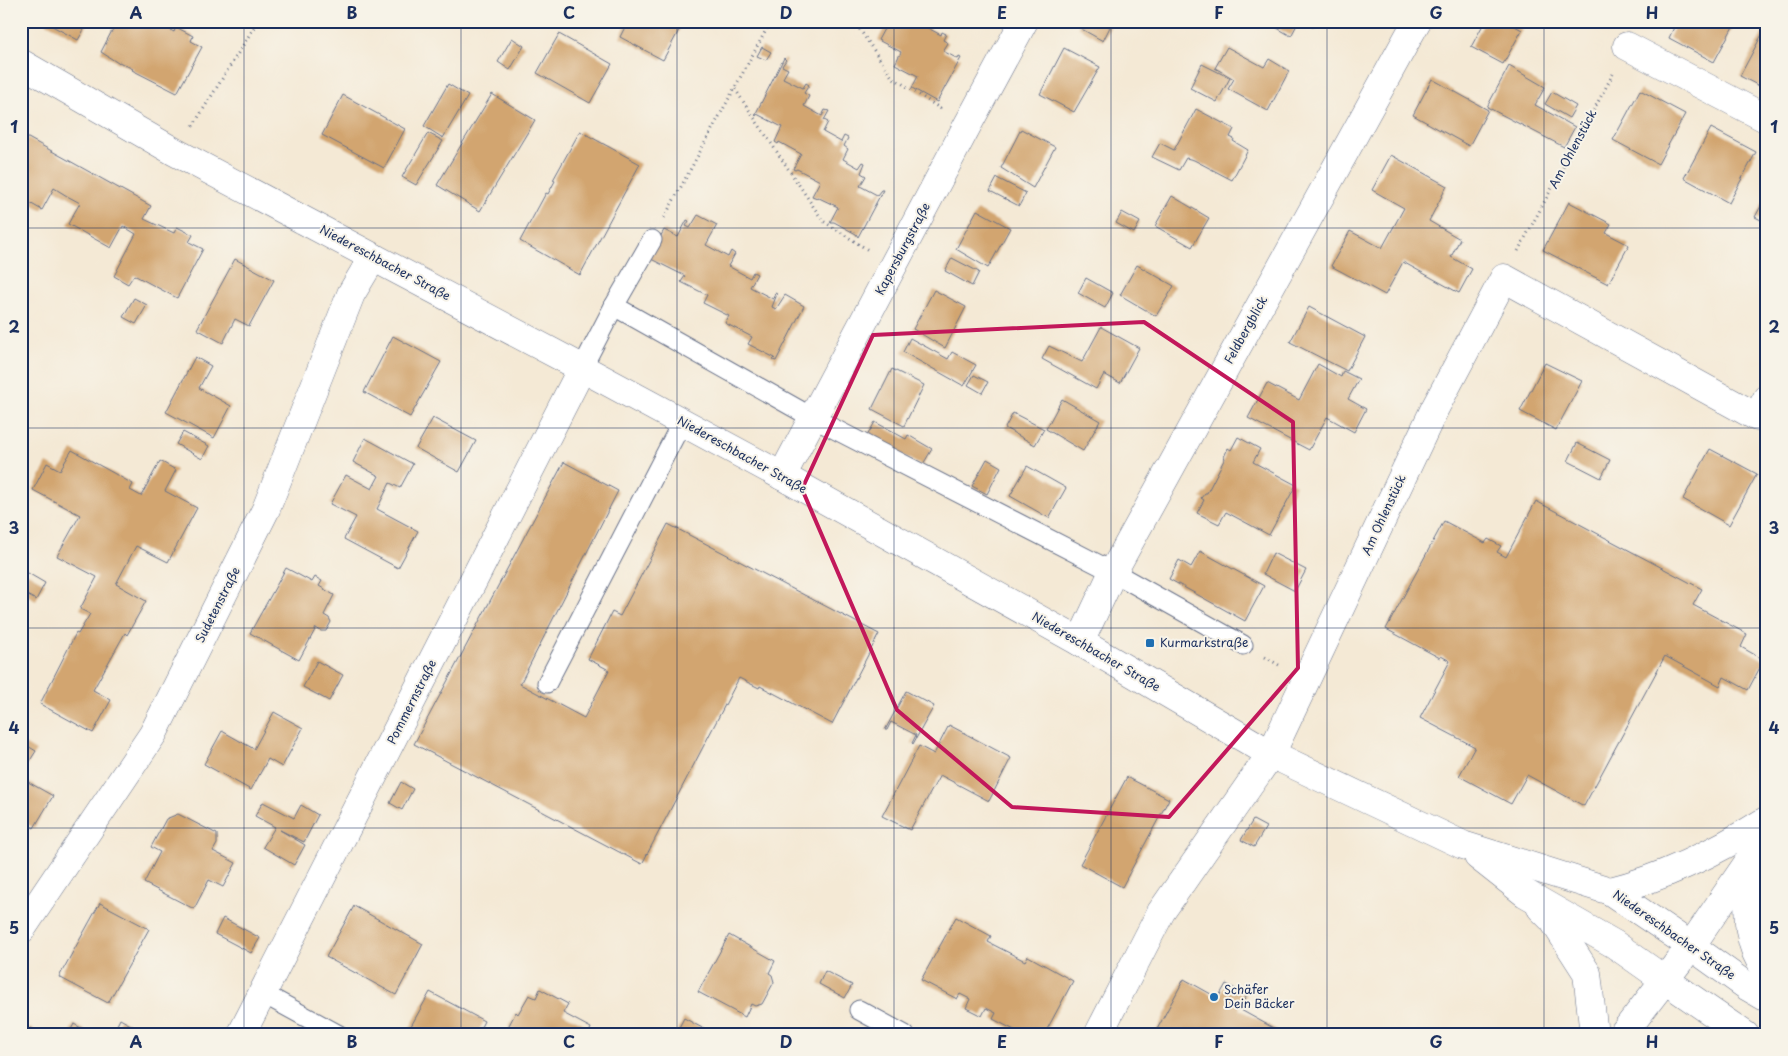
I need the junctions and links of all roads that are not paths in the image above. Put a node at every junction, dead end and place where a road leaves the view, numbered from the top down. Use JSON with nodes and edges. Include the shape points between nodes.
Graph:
{"nodes":[{"id":1,"x":1024,"y":21,"type":"edge"},
{"id":2,"x":1417,"y":21,"type":"edge"},
{"id":3,"x":1627,"y":46,"type":"road end"},
{"id":4,"x":21,"y":64,"type":"edge"},
{"id":5,"x":1767,"y":119,"type":"edge"},
{"id":6,"x":652,"y":240,"type":"road end"},
{"id":7,"x":372,"y":256,"type":"junction"},
{"id":8,"x":614,"y":306,"type":"junction"},
{"id":9,"x":582,"y":368,"type":"junction"},
{"id":10,"x":1767,"y":398,"type":"edge"},
{"id":11,"x":813,"y":418,"type":"junction"},
{"id":12,"x":682,"y":422,"type":"junction"},
{"id":13,"x":782,"y":476,"type":"junction"},
{"id":14,"x":1113,"y":572,"type":"junction"},
{"id":15,"x":1080,"y":642,"type":"junction"},
{"id":16,"x":1243,"y":645,"type":"road end"},
{"id":17,"x":547,"y":683,"type":"dead end"},
{"id":18,"x":1271,"y":754,"type":"junction"},
{"id":19,"x":1767,"y":820,"type":"edge"},
{"id":20,"x":1767,"y":835,"type":"edge"},
{"id":21,"x":1463,"y":845,"type":"junction"},
{"id":22,"x":1749,"y":861,"type":"junction"},
{"id":23,"x":1610,"y":890,"type":"junction"},
{"id":24,"x":1526,"y":893,"type":"junction"},
{"id":25,"x":21,"y":930,"type":"edge"},
{"id":26,"x":1691,"y":946,"type":"junction"},
{"id":27,"x":1767,"y":972,"type":"edge"},
{"id":28,"x":1665,"y":980,"type":"junction"},
{"id":29,"x":262,"y":993,"type":"junction"},
{"id":30,"x":1767,"y":998,"type":"edge"},
{"id":31,"x":858,"y":1010,"type":"dead end"},
{"id":32,"x":241,"y":1035,"type":"edge"},
{"id":33,"x":339,"y":1035,"type":"edge"},
{"id":34,"x":906,"y":1035,"type":"edge"},
{"id":35,"x":1098,"y":1035,"type":"edge"},
{"id":36,"x":1594,"y":1035,"type":"edge"},
{"id":37,"x":1622,"y":1035,"type":"edge"},
{"id":38,"x":1745,"y":1035,"type":"edge"}],
"edges":[{"from":1,"to":11,"type":"street","name":"Kapersburgstraße"},
{"from":2,"to":14,"type":"street","name":"Feldbergblick"},
{"from":3,"to":5,"type":"street"},
{"from":4,"to":7,"type":"street","name":"Niedereschbacher Straße","via":[[176,152]]},
{"from":6,"to":8,"type":"lane"},
{"from":7,"to":9,"type":"street","name":"Niedereschbacher Straße"},
{"from":7,"to":25,"type":"street","name":"Sudetenstraße","via":[[351,294],[266,509],[153,734]]},
{"from":8,"to":9,"type":"lane"},
{"from":8,"to":11,"type":"lane"},
{"from":9,"to":12,"type":"street","name":"Niedereschbacher Straße"},
{"from":9,"to":29,"type":"street","name":"Pommernstraße"},
{"from":10,"to":18,"type":"street","name":"Am Ohlenstück","via":[[1757,417],[1504,278],[1435,408]]},
{"from":11,"to":13,"type":"street","name":"Kapersburgstraße"},
{"from":11,"to":14,"type":"lane"},
{"from":12,"to":13,"type":"street","name":"Niedereschbacher Straße"},
{"from":12,"to":17,"type":"lane"},
{"from":13,"to":15,"type":"street","name":"Niedereschbacher Straße"},
{"from":14,"to":15,"type":"street","name":"Feldbergblick"},
{"from":14,"to":16,"type":"lane"},
{"from":15,"to":18,"type":"street","name":"Niedereschbacher Straße"},
{"from":18,"to":21,"type":"street","name":"Niedereschbacher Straße"},
{"from":18,"to":35,"type":"street","via":[[1161,912]]},
{"from":19,"to":23,"type":"street","via":[[1678,869]]},
{"from":20,"to":22,"type":"street"},
{"from":21,"to":23,"type":"street","name":"Niedereschbacher Straße"},
{"from":21,"to":24,"type":"street","name":"Niedereschbacher Straße"},
{"from":22,"to":26,"type":"street"},
{"from":22,"to":27,"type":"street","via":[[1748,930],[1759,962]]},
{"from":23,"to":26,"type":"street","name":"Niedereschbacher Straße"},
{"from":24,"to":28,"type":"street","name":"Niedereschbacher Straße","via":[[1614,944]]},
{"from":24,"to":36,"type":"street","name":"Niedereschbacher Straße","via":[[1553,920],[1587,973]]},
{"from":26,"to":28,"type":"street"},
{"from":26,"to":30,"type":"street","name":"Niedereschbacher Straße"},
{"from":28,"to":37,"type":"street"},
{"from":28,"to":38,"type":"street","name":"Niedereschbacher Straße"},
{"from":29,"to":32,"type":"street","name":"Pommernstraße"},
{"from":29,"to":33,"type":"lane"},
{"from":31,"to":34,"type":"lane"}]}
